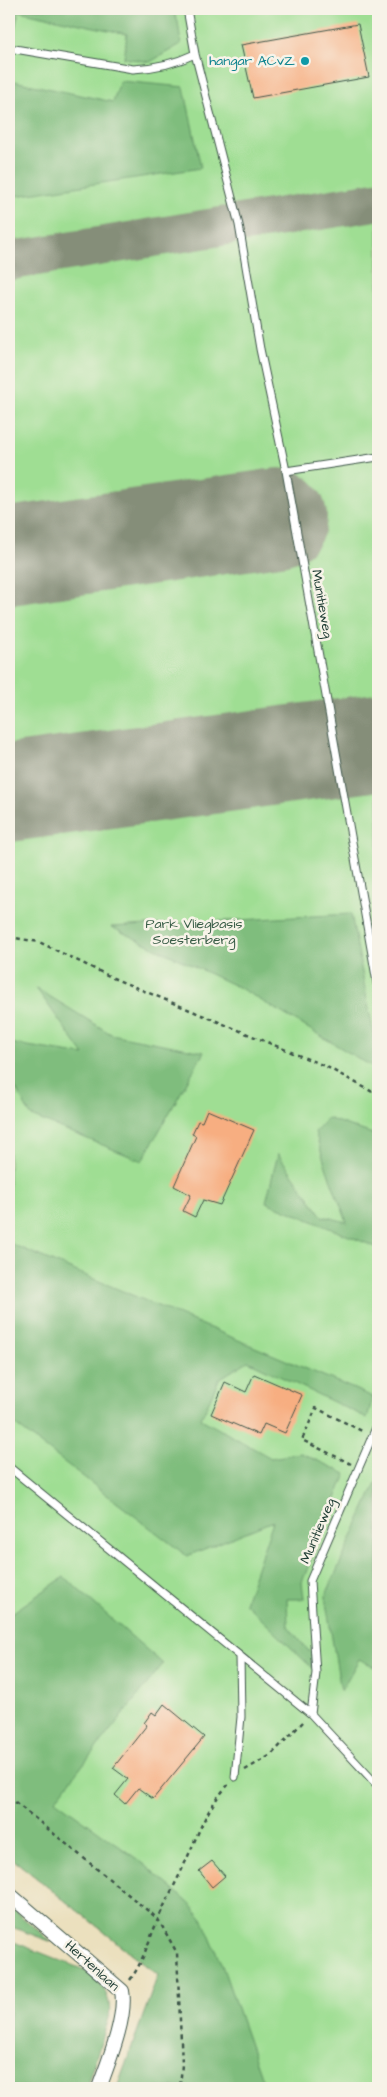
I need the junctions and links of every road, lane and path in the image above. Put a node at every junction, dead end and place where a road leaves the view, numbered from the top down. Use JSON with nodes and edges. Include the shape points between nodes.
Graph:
{"nodes":[{"id":1,"x":188,"y":9,"type":"edge"},
{"id":2,"x":9,"y":48,"type":"edge"},
{"id":3,"x":195,"y":54,"type":"junction"},
{"id":4,"x":378,"y":457,"type":"edge"},
{"id":5,"x":286,"y":470,"type":"junction"},
{"id":6,"x":9,"y":937,"type":"edge"},
{"id":7,"x":378,"y":988,"type":"edge"},
{"id":8,"x":378,"y":1095,"type":"edge"},
{"id":9,"x":378,"y":1423,"type":"edge"},
{"id":10,"x":372,"y":1436,"type":"junction"},
{"id":11,"x":9,"y":1467,"type":"edge"},
{"id":12,"x":359,"y":1468,"type":"junction"},
{"id":13,"x":240,"y":1656,"type":"junction"},
{"id":14,"x":311,"y":1714,"type":"junction"},
{"id":15,"x":235,"y":1777,"type":"junction"},
{"id":16,"x":378,"y":1786,"type":"edge"},
{"id":17,"x":9,"y":1797,"type":"edge"},
{"id":18,"x":9,"y":1894,"type":"edge"},
{"id":19,"x":158,"y":1919,"type":"junction"},
{"id":20,"x":122,"y":1991,"type":"junction"},
{"id":21,"x":99,"y":2088,"type":"edge"},
{"id":22,"x":180,"y":2088,"type":"edge"}],
"edges":[{"from":1,"to":3,"type":"lane","name":"Munitieweg"},
{"from":2,"to":3,"type":"lane","via":[[133,70],[178,62]]},
{"from":3,"to":5,"type":"lane","name":"Munitieweg","via":[[239,224],[260,349]]},
{"from":4,"to":5,"type":"lane"},
{"from":5,"to":7,"type":"lane","name":"Munitieweg"},
{"from":6,"to":8,"type":"path","via":[[39,942],[113,978],[327,1067]]},
{"from":9,"to":10,"type":"lane","name":"Munitieweg"},
{"from":10,"to":12,"type":"lane","name":"Munitieweg"},
{"from":10,"to":12,"type":"path","via":[[316,1408],[302,1440]]},
{"from":11,"to":13,"type":"lane"},
{"from":12,"to":14,"type":"lane","name":"Munitieweg","via":[[310,1580],[316,1673]]},
{"from":13,"to":14,"type":"lane"},
{"from":13,"to":15,"type":"lane","via":[[241,1717]]},
{"from":14,"to":15,"type":"path","via":[[271,1755]]},
{"from":14,"to":16,"type":"lane"},
{"from":15,"to":19,"type":"path","via":[[214,1800]]},
{"from":17,"to":19,"type":"path"},
{"from":18,"to":20,"type":"street","name":"Hertenlaan"},
{"from":19,"to":20,"type":"path","via":[[137,1970]]},
{"from":19,"to":22,"type":"path","via":[[177,1953],[182,2064]]},
{"from":20,"to":21,"type":"street","name":"Hertenlaan","via":[[122,2015]]}]}
